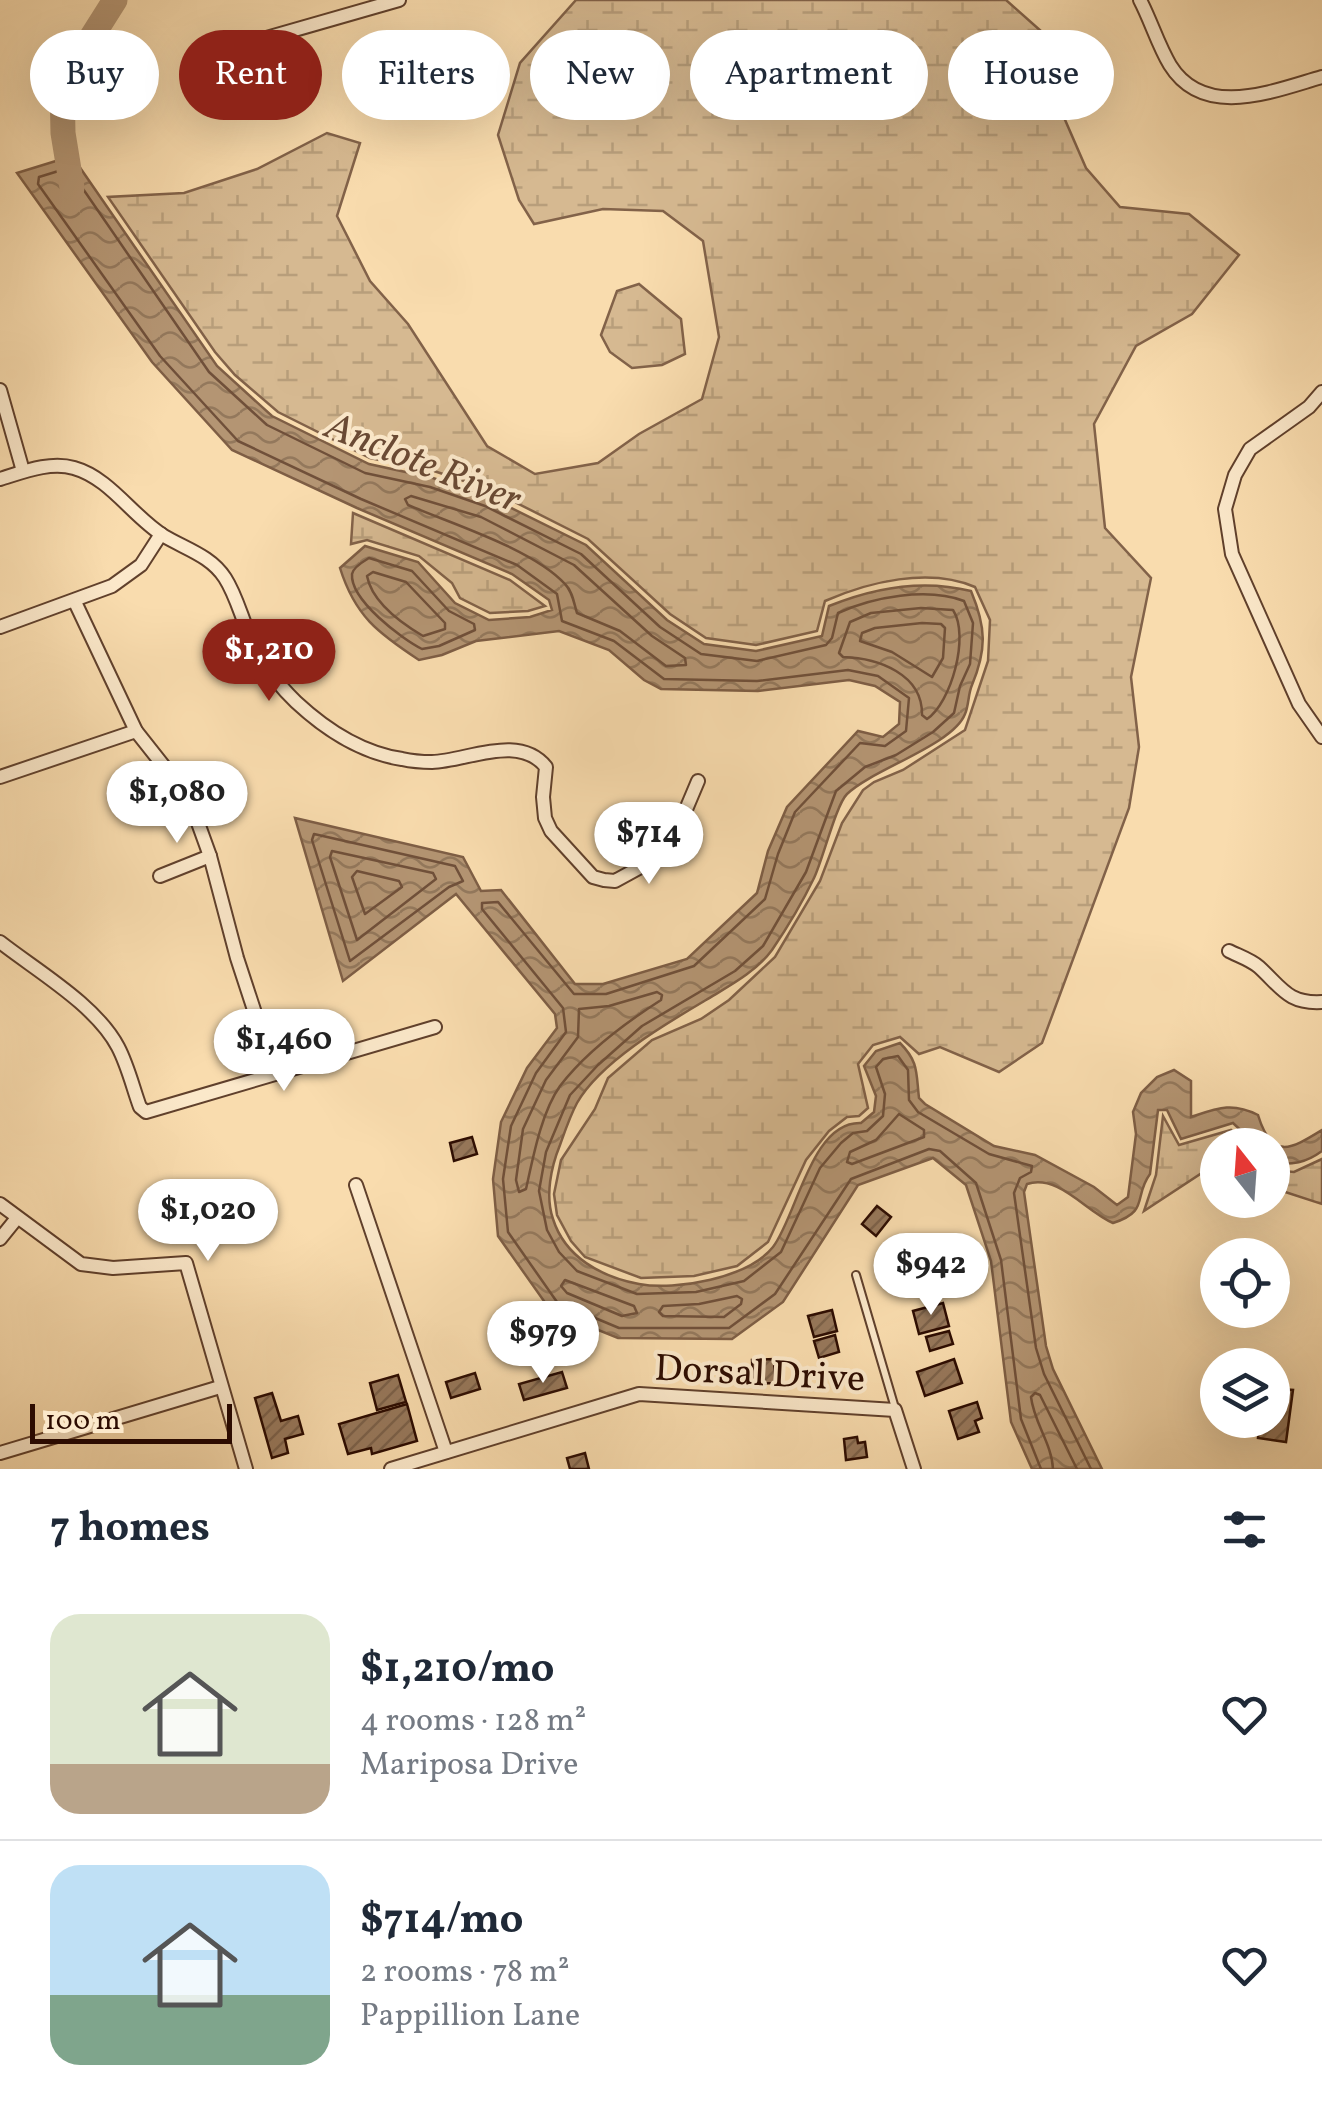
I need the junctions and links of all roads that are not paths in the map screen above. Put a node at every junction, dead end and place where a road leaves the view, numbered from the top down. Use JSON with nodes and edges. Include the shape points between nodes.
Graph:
{"nodes":[{"id":1,"x":399,"y":0,"type":"edge"},
{"id":2,"x":1140,"y":0,"type":"edge"},
{"id":3,"x":294,"y":30,"type":"edge"},
{"id":4,"x":1322,"y":77,"type":"edge"},
{"id":5,"x":0,"y":390,"type":"edge"},
{"id":6,"x":1322,"y":392,"type":"edge"},
{"id":7,"x":23,"y":472,"type":"junction"},
{"id":8,"x":0,"y":479,"type":"edge"},
{"id":9,"x":161,"y":534,"type":"junction"},
{"id":10,"x":76,"y":602,"type":"junction"},
{"id":11,"x":0,"y":627,"type":"edge"},
{"id":12,"x":136,"y":731,"type":"junction"},
{"id":13,"x":1322,"y":737,"type":"edge"},
{"id":14,"x":0,"y":777,"type":"edge"},
{"id":15,"x":698,"y":780,"type":"dead end"},
{"id":16,"x":210,"y":856,"type":"junction"},
{"id":17,"x":160,"y":876,"type":"dead end"},
{"id":18,"x":0,"y":942,"type":"edge"},
{"id":19,"x":1229,"y":951,"type":"dead end"},
{"id":20,"x":1322,"y":1002,"type":"edge"},
{"id":21,"x":435,"y":1027,"type":"dead end"},
{"id":22,"x":275,"y":1074,"type":"junction"},
{"id":23,"x":356,"y":1184,"type":"dead end"},
{"id":24,"x":0,"y":1204,"type":"edge"},
{"id":25,"x":16,"y":1218,"type":"junction"},
{"id":26,"x":0,"y":1240,"type":"edge"},
{"id":27,"x":856,"y":1275,"type":"dead end"},
{"id":28,"x":220,"y":1386,"type":"junction"},
{"id":29,"x":895,"y":1410,"type":"junction"},
{"id":30,"x":446,"y":1452,"type":"junction"},
{"id":31,"x":0,"y":1453,"type":"edge"},
{"id":32,"x":246,"y":1469,"type":"edge"},
{"id":33,"x":392,"y":1469,"type":"edge"},
{"id":34,"x":914,"y":1469,"type":"edge"}],
"edges":[{"from":1,"to":3,"type":"street"},
{"from":2,"to":4,"type":"street","via":[[1173,70],[1209,97],[1256,96]]},
{"from":5,"to":7,"type":"street"},
{"from":6,"to":13,"type":"street","via":[[1250,450],[1224,509],[1232,554],[1299,704]]},
{"from":7,"to":8,"type":"street"},
{"from":7,"to":9,"type":"street","via":[[75,468]]},
{"from":9,"to":10,"type":"street","via":[[141,565]]},
{"from":9,"to":15,"type":"street","via":[[214,562],[268,671],[326,728],[398,759],[431,762],[484,752],[538,756],[546,767],[545,818],[593,877],[615,881],[668,852]]},
{"from":10,"to":11,"type":"street"},
{"from":10,"to":12,"type":"street"},
{"from":12,"to":14,"type":"street"},
{"from":12,"to":16,"type":"street","via":[[188,798]]},
{"from":16,"to":17,"type":"street"},
{"from":16,"to":22,"type":"street"},
{"from":18,"to":22,"type":"street","via":[[106,1029],[140,1107],[153,1112]]},
{"from":19,"to":20,"type":"street","via":[[1256,964],[1279,990],[1304,1003]]},
{"from":21,"to":22,"type":"street"},
{"from":23,"to":30,"type":"street"},
{"from":24,"to":25,"type":"street"},
{"from":25,"to":26,"type":"street"},
{"from":25,"to":28,"type":"street","via":[[81,1264],[186,1262]]},
{"from":27,"to":29,"type":"lane"},
{"from":28,"to":31,"type":"street"},
{"from":28,"to":32,"type":"street"},
{"from":29,"to":30,"type":"street","name":"Dorsal Drive","via":[[638,1394]]},
{"from":29,"to":34,"type":"street"},
{"from":30,"to":33,"type":"street","name":"Dorsal Drive"}]}
